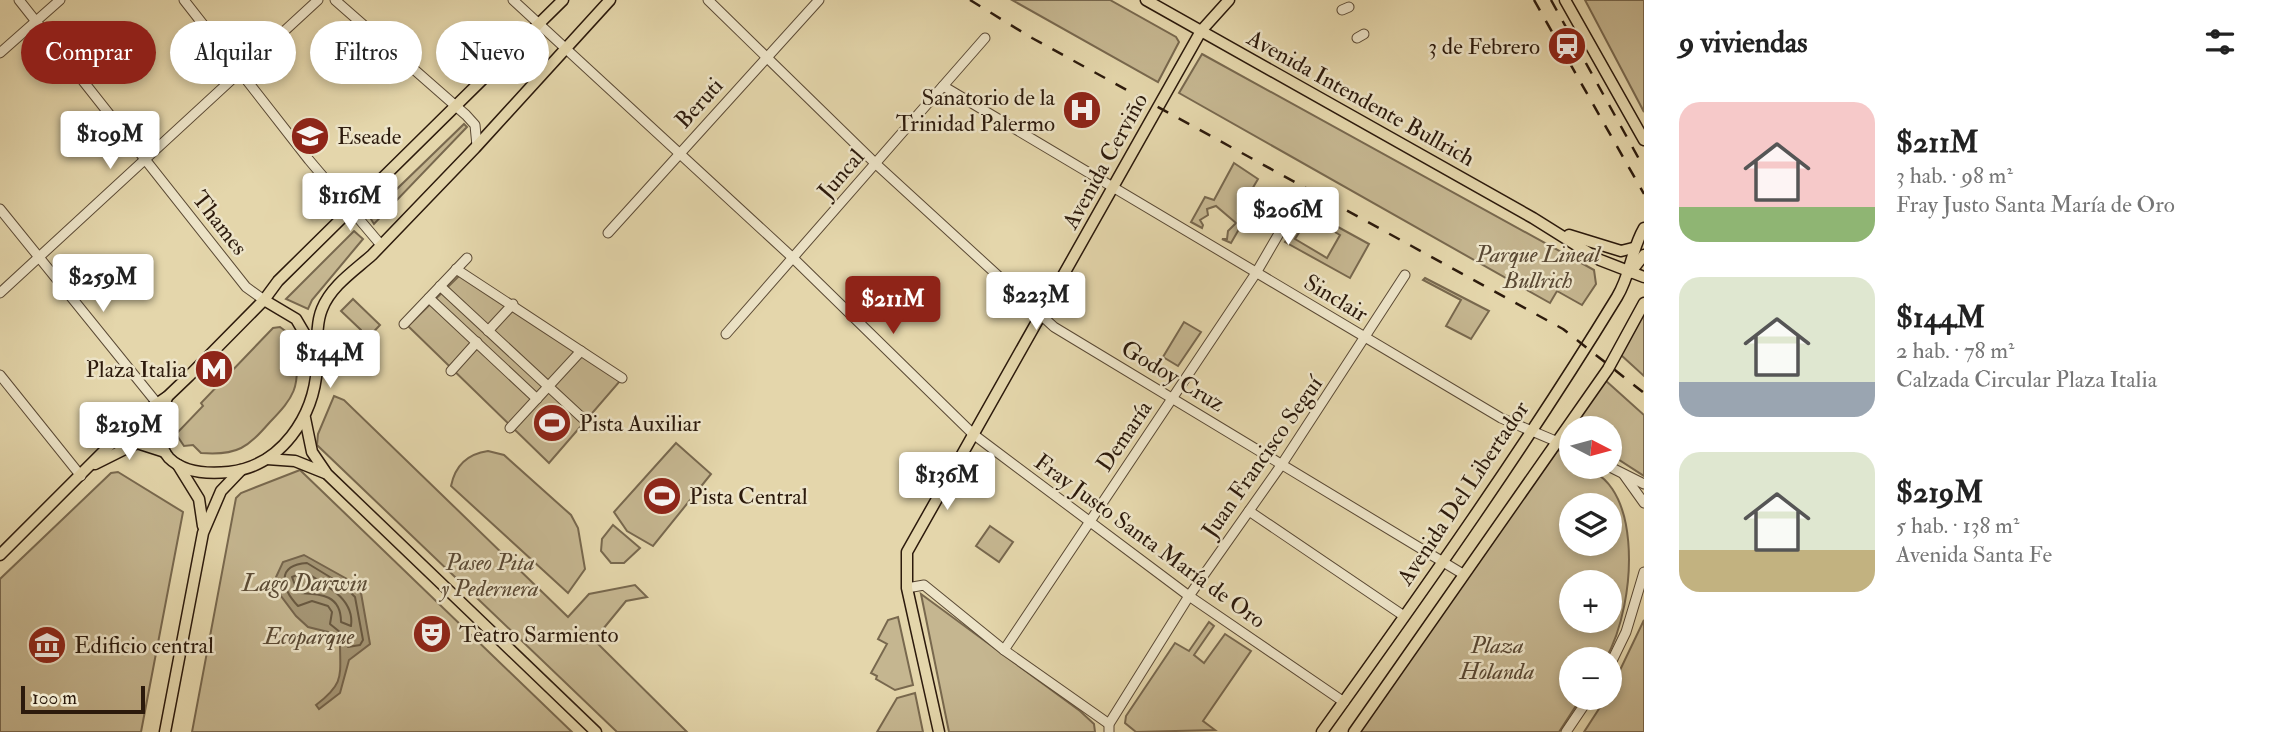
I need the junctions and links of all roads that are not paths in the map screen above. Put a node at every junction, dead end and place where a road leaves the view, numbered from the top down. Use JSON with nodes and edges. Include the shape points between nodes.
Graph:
{"nodes":[{"id":1,"x":19,"y":0,"type":"edge"},
{"id":2,"x":60,"y":0,"type":"edge"},
{"id":3,"x":184,"y":0,"type":"edge"},
{"id":4,"x":318,"y":0,"type":"edge"},
{"id":5,"x":335,"y":0,"type":"edge"},
{"id":6,"x":513,"y":0,"type":"edge"},
{"id":7,"x":563,"y":0,"type":"edge"},
{"id":8,"x":610,"y":0,"type":"edge"},
{"id":9,"x":708,"y":0,"type":"edge"},
{"id":10,"x":819,"y":0,"type":"edge"},
{"id":11,"x":1146,"y":0,"type":"edge"},
{"id":12,"x":1229,"y":0,"type":"edge"},
{"id":13,"x":1565,"y":0,"type":"edge"},
{"id":14,"x":36,"y":21,"type":"joint"},
{"id":15,"x":201,"y":21,"type":"edge"},
{"id":16,"x":295,"y":21,"type":"edge"},
{"id":17,"x":536,"y":21,"type":"edge"},
{"id":18,"x":542,"y":21,"type":"edge"},
{"id":19,"x":1201,"y":31,"type":"junction"},
{"id":20,"x":549,"y":33,"type":"edge"},
{"id":21,"x":21,"y":34,"type":"edge"},
{"id":22,"x":985,"y":38,"type":"dead end"},
{"id":23,"x":567,"y":50,"type":"junction"},
{"id":24,"x":0,"y":53,"type":"edge"},
{"id":25,"x":767,"y":57,"type":"junction"},
{"id":26,"x":86,"y":84,"type":"edge"},
{"id":27,"x":226,"y":84,"type":"edge"},
{"id":28,"x":250,"y":84,"type":"edge"},
{"id":29,"x":478,"y":84,"type":"edge"},
{"id":30,"x":943,"y":86,"type":"junction"},
{"id":31,"x":455,"y":106,"type":"junction"},
{"id":32,"x":1644,"y":140,"type":"edge"},
{"id":33,"x":477,"y":146,"type":"junction"},
{"id":34,"x":679,"y":154,"type":"junction"},
{"id":35,"x":145,"y":159,"type":"junction"},
{"id":36,"x":876,"y":164,"type":"junction"},
{"id":37,"x":1114,"y":188,"type":"junction"},
{"id":38,"x":1295,"y":206,"type":"dead end"},
{"id":39,"x":0,"y":209,"type":"edge"},
{"id":40,"x":349,"y":210,"type":"junction"},
{"id":41,"x":1644,"y":228,"type":"edge"},
{"id":42,"x":1557,"y":231,"type":"junction"},
{"id":43,"x":608,"y":233,"type":"dead end"},
{"id":44,"x":382,"y":245,"type":"junction"},
{"id":45,"x":1633,"y":248,"type":"junction"},
{"id":46,"x":1644,"y":256,"type":"edge"},
{"id":47,"x":39,"y":258,"type":"junction"},
{"id":48,"x":467,"y":258,"type":"dead end"},
{"id":49,"x":793,"y":258,"type":"junction"},
{"id":50,"x":1644,"y":264,"type":"edge"},
{"id":51,"x":456,"y":269,"type":"junction"},
{"id":52,"x":1256,"y":273,"type":"junction"},
{"id":53,"x":1630,"y":273,"type":"junction"},
{"id":54,"x":1405,"y":275,"type":"dead end"},
{"id":55,"x":1644,"y":276,"type":"edge"},
{"id":56,"x":440,"y":286,"type":"junction"},
{"id":57,"x":0,"y":293,"type":"edge"},
{"id":58,"x":429,"y":298,"type":"junction"},
{"id":59,"x":264,"y":300,"type":"junction"},
{"id":60,"x":1644,"y":303,"type":"edge"},
{"id":61,"x":513,"y":304,"type":"junction"},
{"id":62,"x":1041,"y":316,"type":"junction"},
{"id":63,"x":404,"y":324,"type":"dead end"},
{"id":64,"x":488,"y":331,"type":"junction"},
{"id":65,"x":726,"y":334,"type":"dead end"},
{"id":66,"x":1366,"y":339,"type":"junction"},
{"id":67,"x":477,"y":342,"type":"junction"},
{"id":68,"x":581,"y":351,"type":"junction"},
{"id":69,"x":317,"y":355,"type":"junction"},
{"id":70,"x":451,"y":371,"type":"dead end"},
{"id":71,"x":0,"y":375,"type":"edge"},
{"id":72,"x":622,"y":378,"type":"dead end"},
{"id":73,"x":548,"y":387,"type":"junction"},
{"id":74,"x":167,"y":397,"type":"junction"},
{"id":75,"x":1173,"y":398,"type":"junction"},
{"id":76,"x":537,"y":399,"type":"junction"},
{"id":77,"x":156,"y":402,"type":"junction"},
{"id":78,"x":305,"y":418,"type":"junction"},
{"id":79,"x":591,"y":426,"type":"dead end"},
{"id":80,"x":510,"y":428,"type":"dead end"},
{"id":81,"x":1531,"y":432,"type":"junction"},
{"id":82,"x":973,"y":434,"type":"junction"},
{"id":83,"x":1556,"y":441,"type":"junction"},
{"id":84,"x":1559,"y":442,"type":"edge"},
{"id":85,"x":165,"y":452,"type":"junction"},
{"id":86,"x":267,"y":459,"type":"junction"},
{"id":87,"x":94,"y":464,"type":"junction"},
{"id":88,"x":1282,"y":464,"type":"junction"},
{"id":89,"x":178,"y":465,"type":"junction"},
{"id":90,"x":241,"y":470,"type":"junction"},
{"id":91,"x":1623,"y":473,"type":"joint"},
{"id":92,"x":327,"y":474,"type":"junction"},
{"id":93,"x":81,"y":476,"type":"junction"},
{"id":94,"x":1644,"y":484,"type":"edge"},
{"id":95,"x":1644,"y":503,"type":"edge"},
{"id":96,"x":1249,"y":511,"type":"junction"},
{"id":97,"x":1089,"y":523,"type":"junction"},
{"id":98,"x":203,"y":533,"type":"junction"},
{"id":99,"x":0,"y":555,"type":"edge"},
{"id":100,"x":1442,"y":561,"type":"junction"},
{"id":101,"x":1463,"y":574,"type":"junction"},
{"id":102,"x":1644,"y":574,"type":"edge"},
{"id":103,"x":907,"y":588,"type":"junction"},
{"id":104,"x":1189,"y":596,"type":"junction"},
{"id":105,"x":1404,"y":616,"type":"junction"},
{"id":106,"x":1619,"y":647,"type":"edge"},
{"id":107,"x":1004,"y":650,"type":"junction"},
{"id":108,"x":1344,"y":702,"type":"junction"},
{"id":109,"x":1581,"y":710,"type":"edge"},
{"id":110,"x":1109,"y":728,"type":"edge"},
{"id":111,"x":165,"y":732,"type":"edge"},
{"id":112,"x":596,"y":732,"type":"edge"},
{"id":113,"x":939,"y":732,"type":"edge"},
{"id":114,"x":1322,"y":732,"type":"edge"},
{"id":115,"x":1354,"y":732,"type":"edge"},
{"id":116,"x":1566,"y":732,"type":"edge"}],
"edges":[{"from":1,"to":14,"type":"street","name":"Thames"},
{"from":2,"to":14,"type":"street"},
{"from":3,"to":15,"type":"street"},
{"from":4,"to":16,"type":"street"},
{"from":5,"to":31,"type":"street"},
{"from":6,"to":17,"type":"street","name":"Fray Justo Santa María de Oro"},
{"from":7,"to":18,"type":"main road"},
{"from":8,"to":23,"type":"main road"},
{"from":9,"to":25,"type":"street","name":"Godoy Cruz"},
{"from":10,"to":25,"type":"street","name":"Beruti"},
{"from":11,"to":19,"type":"main road","name":"Avenida Intendente Bullrich"},
{"from":12,"to":19,"type":"main road","name":"Avenida Cerviño"},
{"from":13,"to":32,"type":"main road"},
{"from":19,"to":37,"type":"main road","name":"Avenida Cerviño"},
{"from":19,"to":42,"type":"main road","name":"Avenida Intendente Bullrich"},
{"from":20,"to":23,"type":"street","name":"Fray Justo Santa María de Oro"},
{"from":21,"to":24,"type":"street"},
{"from":22,"to":30,"type":"street","name":"Juncal"},
{"from":23,"to":33,"type":"main road"},
{"from":23,"to":34,"type":"street","name":"Fray Justo Santa María de Oro"},
{"from":25,"to":34,"type":"street","name":"Beruti"},
{"from":25,"to":36,"type":"street","name":"Godoy Cruz"},
{"from":26,"to":35,"type":"street","name":"Thames"},
{"from":27,"to":35,"type":"street"},
{"from":28,"to":40,"type":"street"},
{"from":29,"to":31,"type":"main road"},
{"from":30,"to":36,"type":"street","name":"Juncal"},
{"from":30,"to":37,"type":"street","name":"Sinclair"},
{"from":31,"to":33,"type":"street","via":[[475,125]]},
{"from":31,"to":40,"type":"main road"},
{"from":33,"to":44,"type":"main road"},
{"from":34,"to":43,"type":"street","name":"Beruti"},
{"from":34,"to":49,"type":"street","name":"Fray Justo Santa María de Oro"},
{"from":35,"to":47,"type":"street"},
{"from":35,"to":59,"type":"street","name":"Thames","via":[[246,287]]},
{"from":36,"to":49,"type":"street","name":"Juncal"},
{"from":36,"to":62,"type":"street","name":"Godoy Cruz"},
{"from":37,"to":52,"type":"street","name":"Sinclair"},
{"from":37,"to":62,"type":"main road","name":"Avenida Cerviño"},
{"from":38,"to":52,"type":"street","name":"Demaría"},
{"from":39,"to":47,"type":"street"},
{"from":40,"to":44,"type":"street"},
{"from":40,"to":59,"type":"main road"},
{"from":41,"to":45,"type":"main road","name":"Avenida Del Libertador"},
{"from":42,"to":45,"type":"main road","name":"Avenida Intendente Bullrich","via":[[1621,251]]},
{"from":42,"to":53,"type":"main road","name":"Avenida Intendente Bullrich","via":[[1600,260]]},
{"from":44,"to":69,"type":"main road","via":[[352,269],[325,303]]},
{"from":45,"to":53,"type":"main road","name":"Avenida Del Libertador"},
{"from":46,"to":53,"type":"main road"},
{"from":47,"to":57,"type":"street"},
{"from":47,"to":77,"type":"street"},
{"from":48,"to":51,"type":"street"},
{"from":49,"to":65,"type":"street","name":"Juncal"},
{"from":49,"to":82,"type":"street","name":"Fray Justo Santa María de Oro"},
{"from":50,"to":53,"type":"main road","name":"Avenida Del Libertador"},
{"from":51,"to":56,"type":"street"},
{"from":51,"to":61,"type":"street"},
{"from":52,"to":66,"type":"street","name":"Sinclair"},
{"from":52,"to":75,"type":"street","name":"Demaría"},
{"from":53,"to":55,"type":"main road","name":"Avenida Intendente Bullrich"},
{"from":53,"to":81,"type":"main road","name":"Avenida Del Libertador"},
{"from":54,"to":66,"type":"street","name":"Juan Francisco Seguí"},
{"from":56,"to":58,"type":"street"},
{"from":56,"to":64,"type":"street"},
{"from":58,"to":63,"type":"street"},
{"from":58,"to":67,"type":"street"},
{"from":59,"to":69,"type":"main road","via":[[292,315]]},
{"from":59,"to":74,"type":"main road"},
{"from":60,"to":83,"type":"main road","name":"Avenida Del Libertador","via":[[1608,369]]},
{"from":61,"to":64,"type":"street"},
{"from":61,"to":68,"type":"street"},
{"from":62,"to":75,"type":"street","name":"Godoy Cruz"},
{"from":62,"to":82,"type":"main road","name":"Avenida Cerviño"},
{"from":64,"to":73,"type":"street"},
{"from":66,"to":81,"type":"street","name":"Sinclair"},
{"from":66,"to":88,"type":"street","name":"Juan Francisco Seguí"},
{"from":67,"to":70,"type":"street"},
{"from":67,"to":76,"type":"street"},
{"from":68,"to":72,"type":"street"},
{"from":68,"to":73,"type":"street"},
{"from":69,"to":78,"type":"main road"},
{"from":71,"to":93,"type":"street"},
{"from":73,"to":76,"type":"street"},
{"from":73,"to":79,"type":"street"},
{"from":74,"to":77,"type":"main road"},
{"from":74,"to":85,"type":"main road","via":[[160,427]]},
{"from":75,"to":88,"type":"street","name":"Godoy Cruz"},
{"from":75,"to":97,"type":"street","name":"Demaría"},
{"from":76,"to":80,"type":"street"},
{"from":77,"to":87,"type":"main road","via":[[106,447]]},
{"from":78,"to":86,"type":"main road"},
{"from":78,"to":92,"type":"main road","via":[[312,452]]},
{"from":81,"to":83,"type":"street","name":"Sinclair"},
{"from":81,"to":100,"type":"main road","name":"Avenida Del Libertador"},
{"from":82,"to":97,"type":"street","name":"Fray Justo Santa María de Oro"},
{"from":82,"to":103,"type":"main road","name":"Avenida Cerviño","via":[[911,543],[905,562]]},
{"from":83,"to":84,"type":"street","name":"Sinclair"},
{"from":83,"to":101,"type":"main road","name":"Avenida Del Libertador"},
{"from":85,"to":87,"type":"main road","via":[[137,443]]},
{"from":85,"to":89,"type":"main road"},
{"from":86,"to":90,"type":"main road"},
{"from":86,"to":92,"type":"main road","via":[[295,461]]},
{"from":87,"to":93,"type":"main road"},
{"from":88,"to":96,"type":"street","name":"Juan Francisco Seguí"},
{"from":88,"to":100,"type":"street","name":"Godoy Cruz"},
{"from":89,"to":90,"type":"main road","via":[[210,473]]},
{"from":89,"to":98,"type":"main road","via":[[199,499]]},
{"from":90,"to":98,"type":"main road","via":[[221,491]]},
{"from":91,"to":94,"type":"street"},
{"from":91,"to":95,"type":"street"},
{"from":92,"to":112,"type":"main road"},
{"from":93,"to":99,"type":"main road"},
{"from":96,"to":104,"type":"street","name":"Juan Francisco Seguí"},
{"from":96,"to":105,"type":"street"},
{"from":97,"to":104,"type":"street","name":"Fray Justo Santa María de Oro"},
{"from":97,"to":107,"type":"street","name":"Demaría"},
{"from":98,"to":111,"type":"main road"},
{"from":100,"to":101,"type":"street","name":"Godoy Cruz"},
{"from":100,"to":105,"type":"main road","name":"Avenida Del Libertador"},
{"from":101,"to":115,"type":"main road","name":"Avenida Del Libertador"},
{"from":102,"to":106,"type":"street"},
{"from":103,"to":107,"type":"street","via":[[924,585]]},
{"from":103,"to":113,"type":"main road","name":"Avenida Cerviño"},
{"from":104,"to":108,"type":"street","name":"Fray Justo Santa María de Oro"},
{"from":104,"to":110,"type":"street","name":"Juan Francisco Seguí"},
{"from":105,"to":108,"type":"main road","name":"Avenida Del Libertador"},
{"from":107,"to":110,"type":"street"},
{"from":108,"to":114,"type":"main road","name":"Avenida Del Libertador"},
{"from":109,"to":116,"type":"street"}]}
